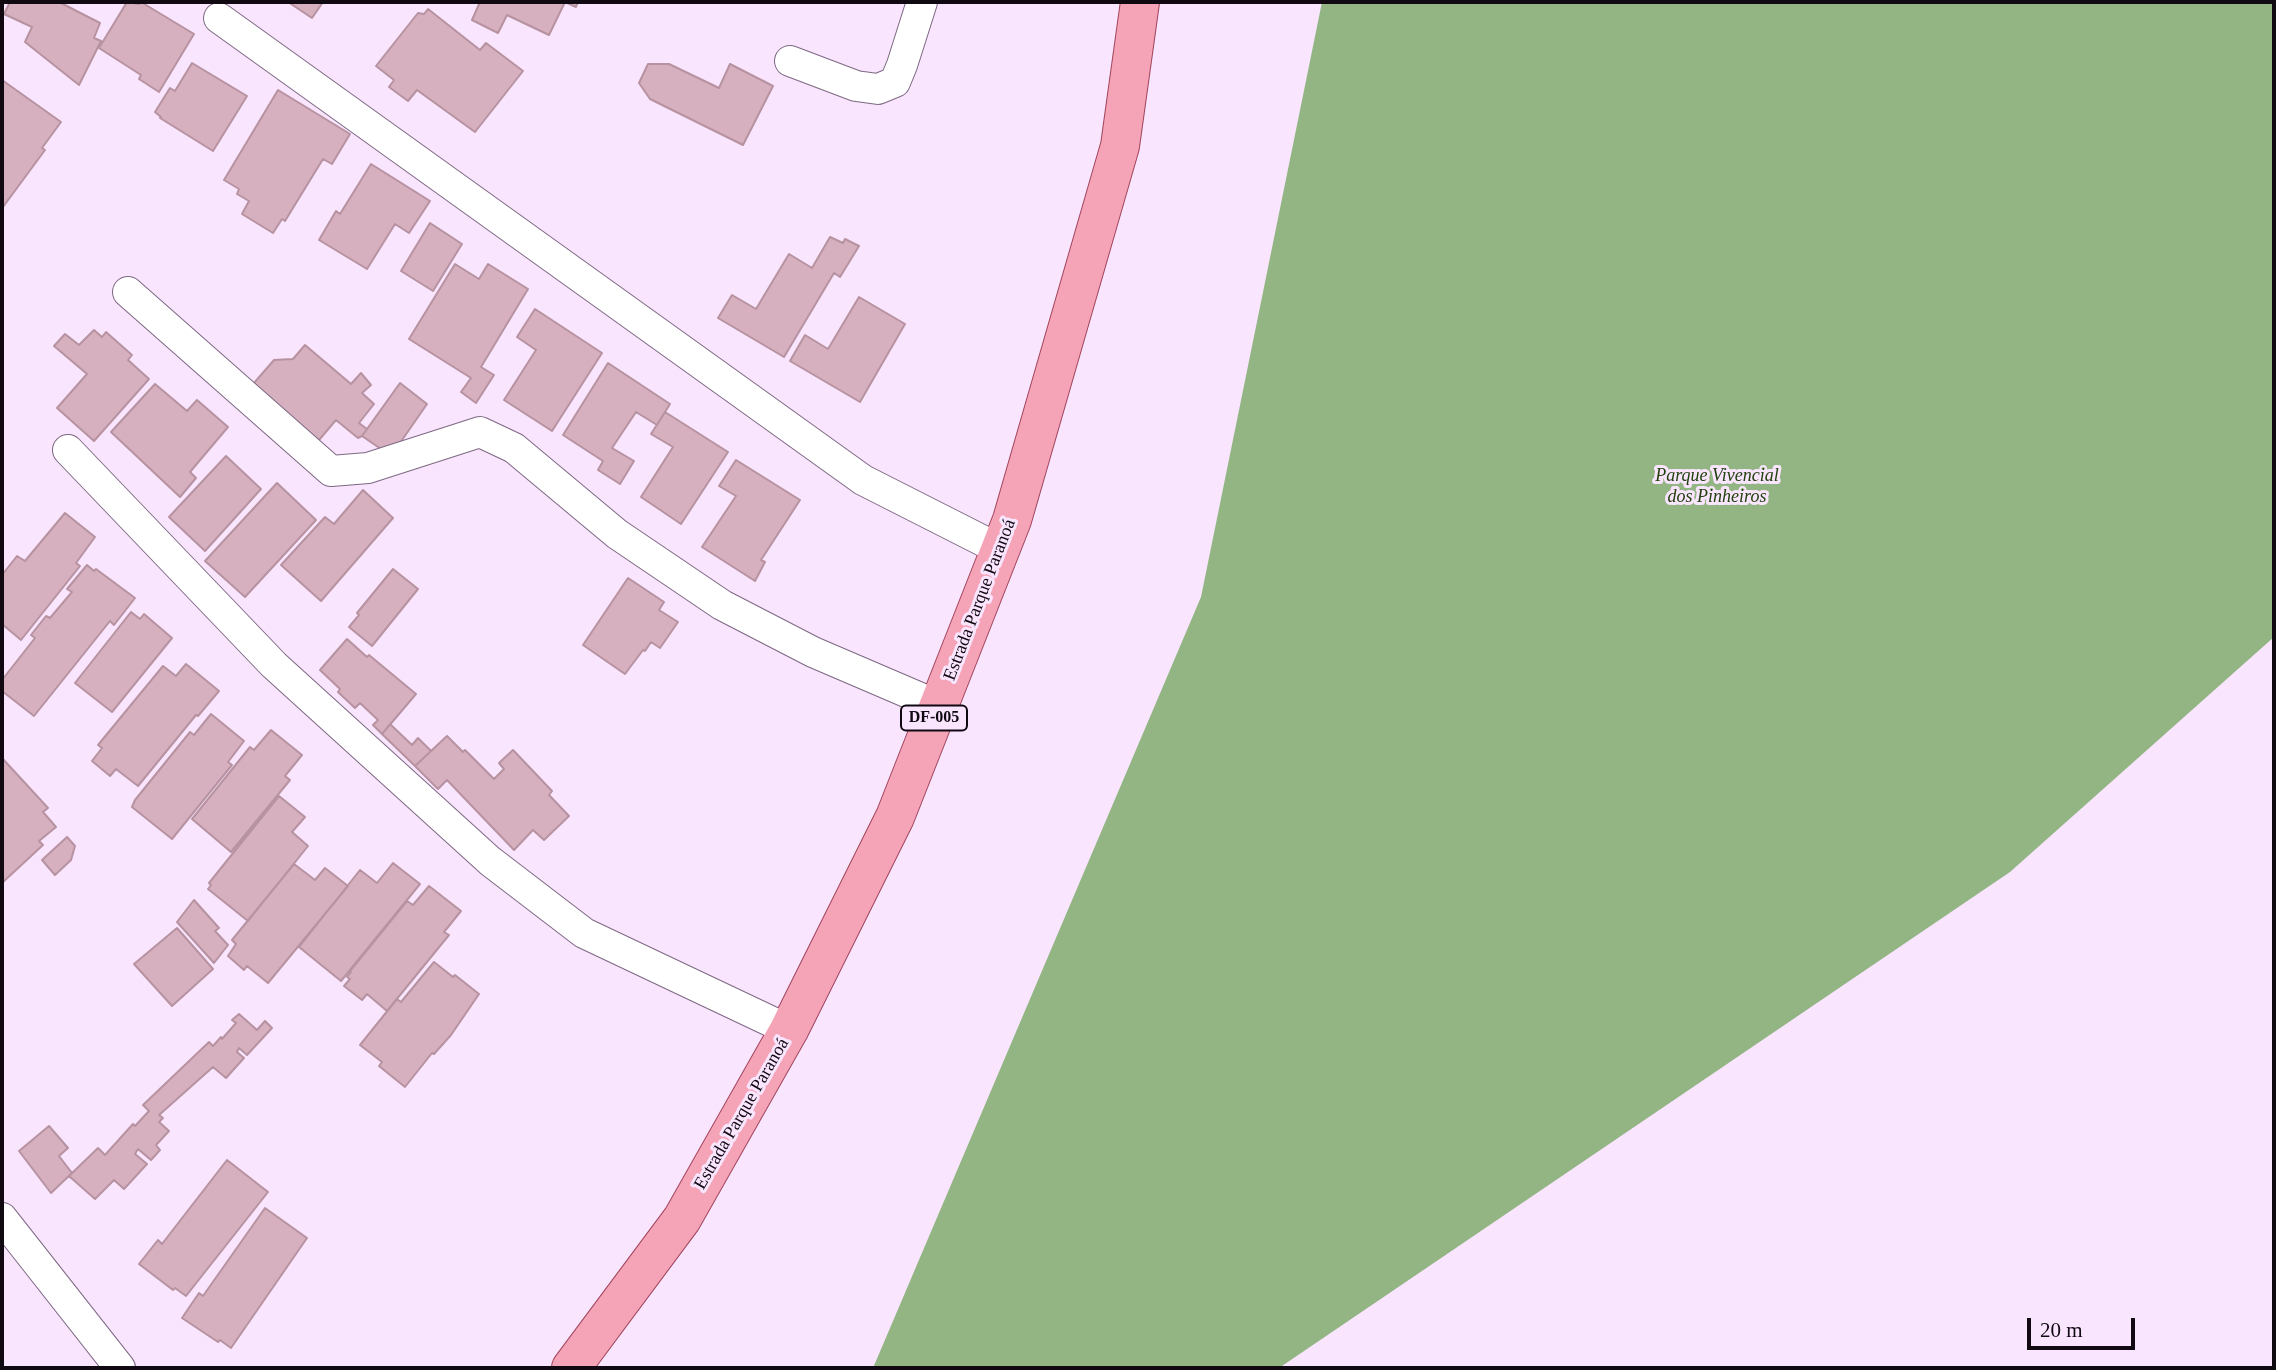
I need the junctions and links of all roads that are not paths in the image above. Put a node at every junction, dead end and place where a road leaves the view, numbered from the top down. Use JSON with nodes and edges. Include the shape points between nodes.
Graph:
{"nodes":[{"id":1,"x":922,"y":2,"type":"edge"},
{"id":2,"x":1140,"y":2,"type":"edge"},
{"id":3,"x":219,"y":18,"type":"dead end"},
{"id":4,"x":790,"y":61,"type":"dead end"},
{"id":5,"x":128,"y":292,"type":"dead end"},
{"id":6,"x":68,"y":450,"type":"dead end"},
{"id":7,"x":1001,"y":550,"type":"junction"},
{"id":8,"x":939,"y":706,"type":"junction"},
{"id":9,"x":789,"y":1030,"type":"junction"},
{"id":10,"x":2,"y":1219,"type":"edge"},
{"id":11,"x":120,"y":1368,"type":"edge"},
{"id":12,"x":571,"y":1368,"type":"edge"}],
"edges":[{"from":1,"to":4,"type":"street","via":[[895,82],[878,89],[856,86]]},
{"from":2,"to":7,"type":"main road","name":"Estrada Parque Paranoá","number":"DF-005","via":[[1120,146]]},
{"from":3,"to":7,"type":"street","via":[[863,480]]},
{"from":5,"to":8,"type":"street","via":[[331,471],[368,468],[480,432],[514,447],[617,534],[722,605],[813,652]]},
{"from":6,"to":9,"type":"street","via":[[274,665],[490,861],[584,933]]},
{"from":7,"to":8,"type":"main road","name":"Estrada Parque Paranoá","number":"DF-005"},
{"from":8,"to":9,"type":"main road","name":"Estrada Parque Paranoá","number":"DF-005","via":[[895,817]]},
{"from":9,"to":12,"type":"main road","name":"Estrada Parque Paranoá","number":"DF-005","via":[[682,1219]]},
{"from":10,"to":11,"type":"street"}]}
